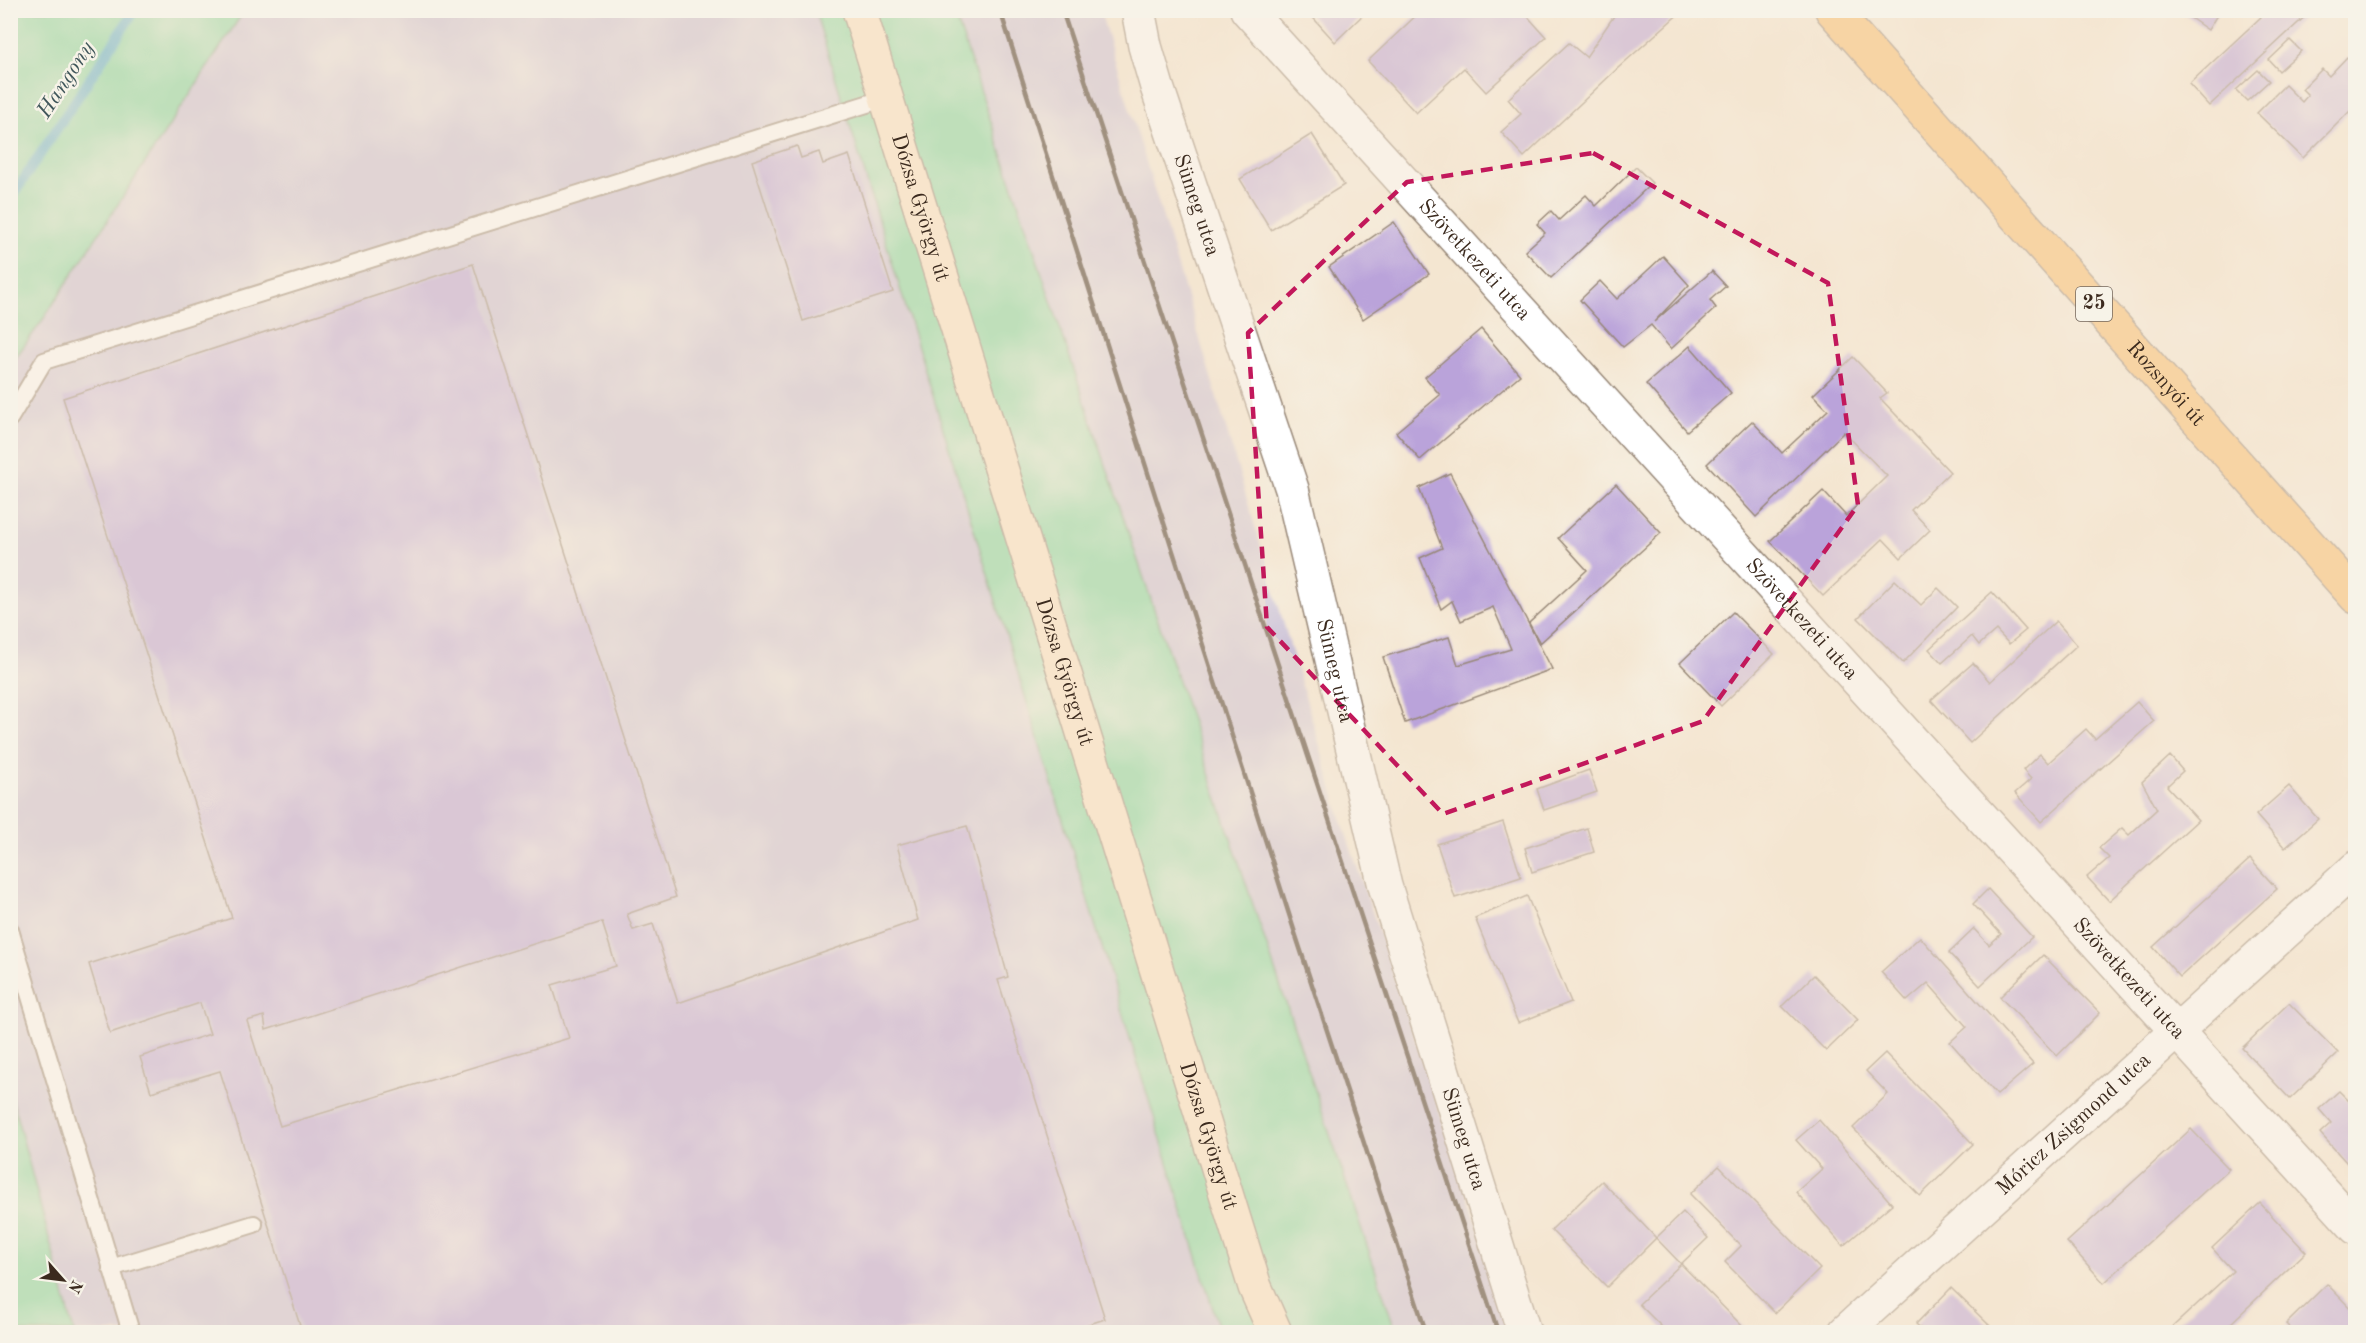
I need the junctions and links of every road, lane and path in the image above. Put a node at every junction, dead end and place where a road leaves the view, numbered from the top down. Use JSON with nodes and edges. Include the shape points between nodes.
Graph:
{"nodes":[{"id":1,"x":859,"y":10,"type":"edge"},
{"id":2,"x":1138,"y":10,"type":"edge"},
{"id":3,"x":1247,"y":10,"type":"edge"},
{"id":4,"x":1832,"y":10,"type":"edge"},
{"id":5,"x":886,"y":98,"type":"junction"},
{"id":6,"x":10,"y":418,"type":"edge"},
{"id":7,"x":2355,"y":597,"type":"edge"},
{"id":8,"x":2355,"y":868,"type":"edge"},
{"id":9,"x":10,"y":930,"type":"edge"},
{"id":10,"x":2176,"y":1030,"type":"junction"},
{"id":11,"x":254,"y":1224,"type":"dead end"},
{"id":12,"x":2355,"y":1228,"type":"edge"},
{"id":13,"x":111,"y":1268,"type":"junction"},
{"id":14,"x":130,"y":1332,"type":"edge"},
{"id":15,"x":1275,"y":1332,"type":"edge"},
{"id":16,"x":1524,"y":1332,"type":"edge"},
{"id":17,"x":1845,"y":1332,"type":"edge"}],
"edges":[{"from":1,"to":5,"type":"main road","name":"Dózsa György út"},
{"from":2,"to":16,"type":"street","name":"Sümeg utca","via":[[1157,87],[1292,489],[1385,886]]},
{"from":3,"to":10,"type":"street","name":"Szövetkezeti utca"},
{"from":4,"to":7,"type":"main road","name":"Rozsnyói út","number":"25"},
{"from":5,"to":6,"type":"lane","via":[[44,361]]},
{"from":5,"to":15,"type":"main road","name":"Dózsa György út","via":[[1255,1287]]},
{"from":8,"to":10,"type":"street","name":"Móricz Zsigmond utca"},
{"from":9,"to":13,"type":"lane"},
{"from":10,"to":12,"type":"street","name":"Szövetkezeti utca"},
{"from":10,"to":17,"type":"street","name":"Móricz Zsigmond utca"},
{"from":11,"to":13,"type":"lane"},
{"from":13,"to":14,"type":"lane"}]}
